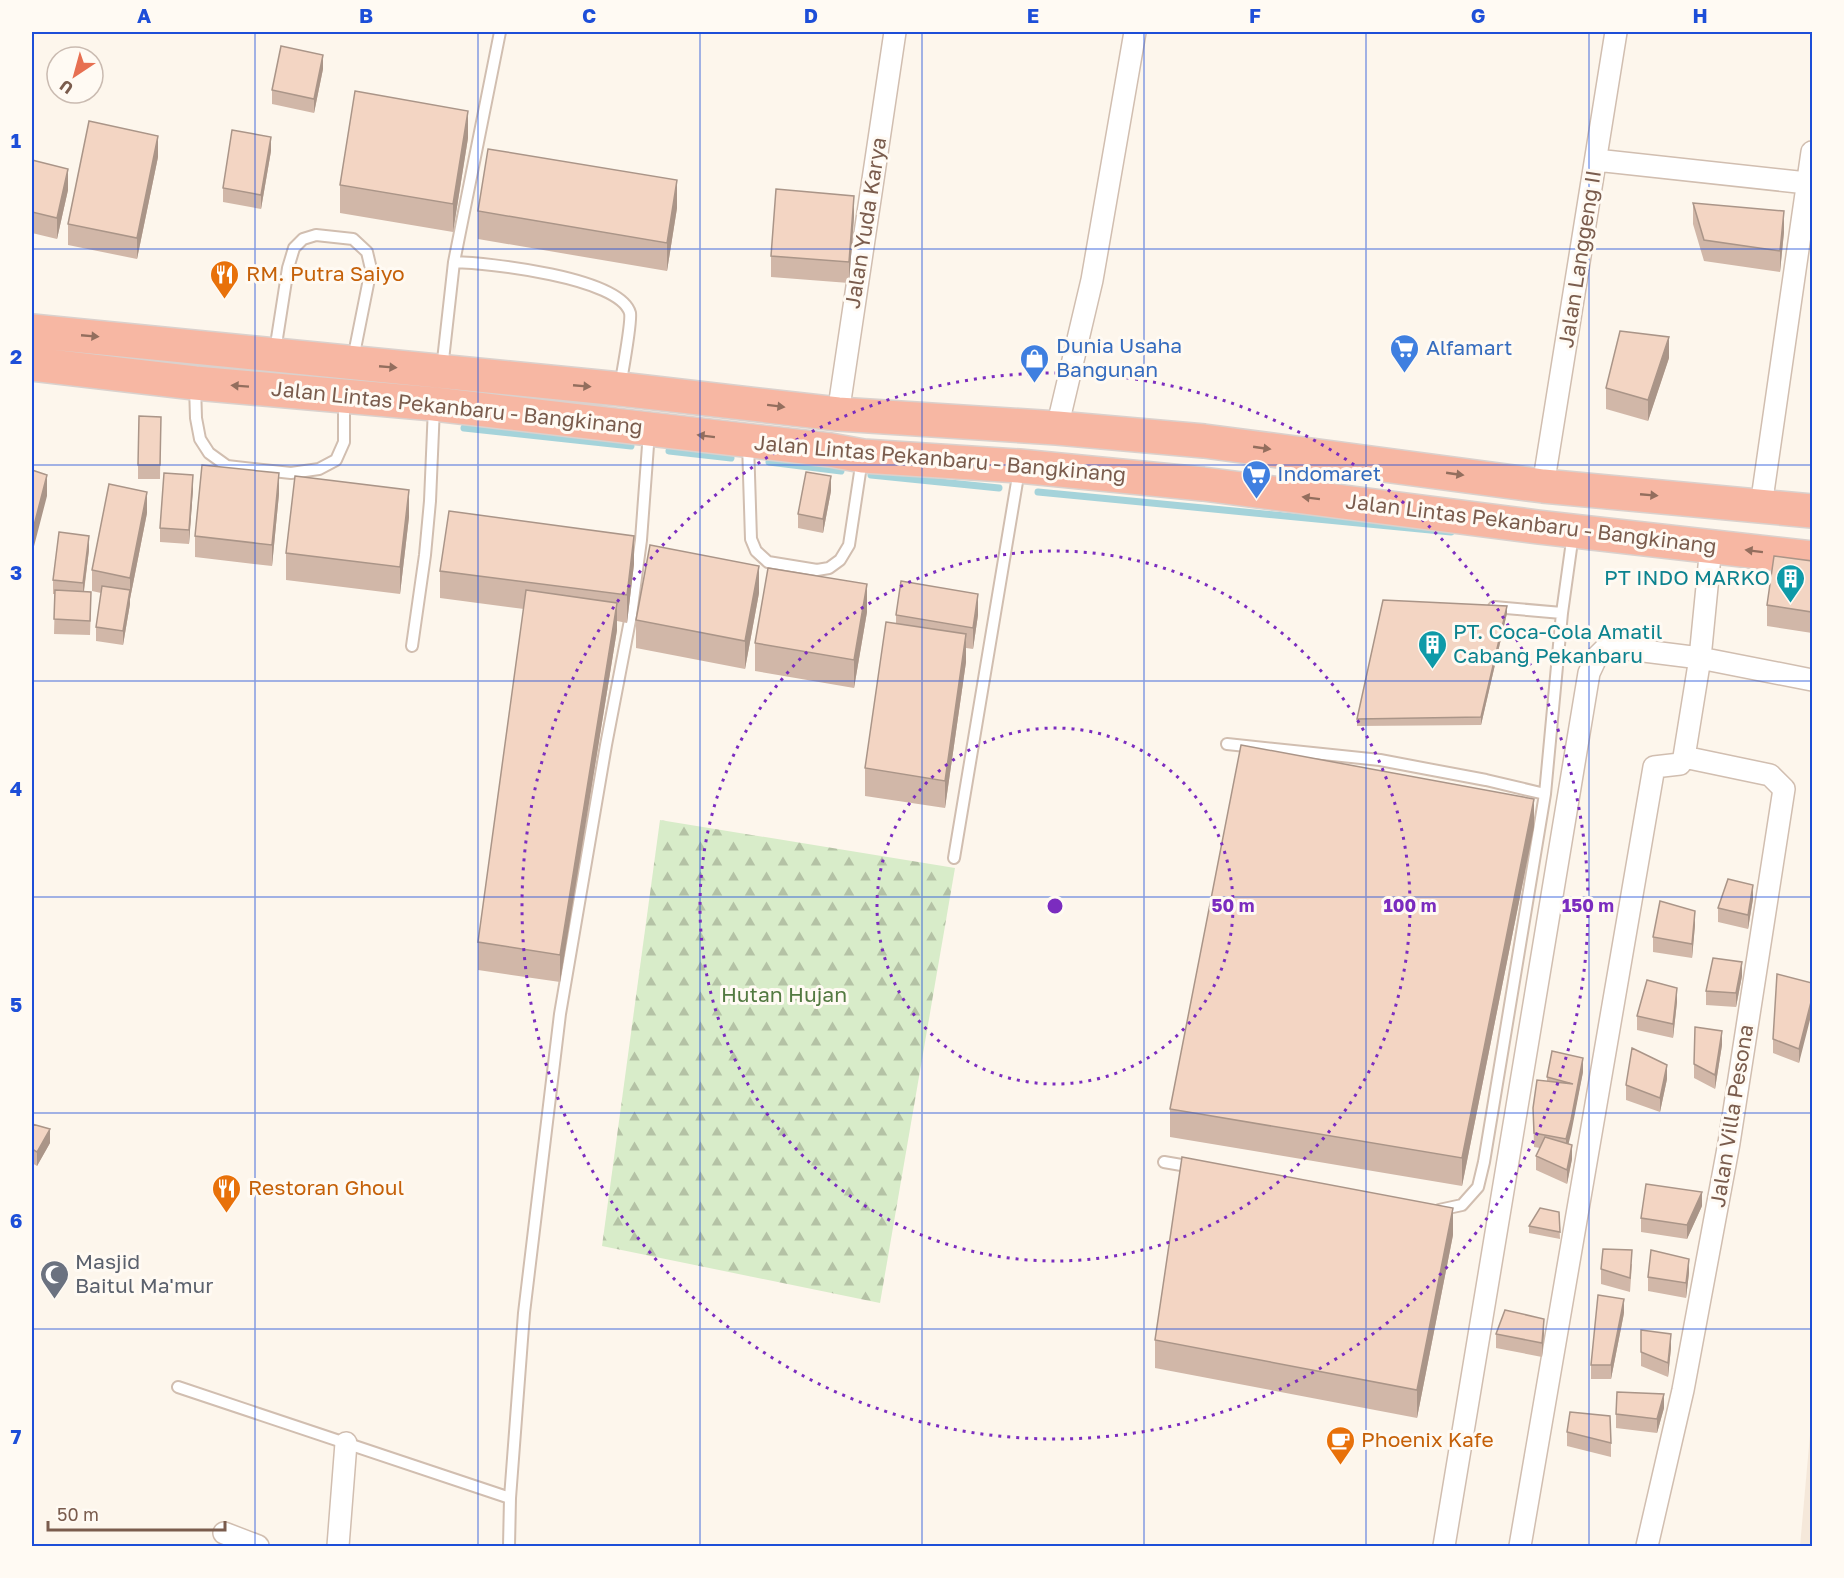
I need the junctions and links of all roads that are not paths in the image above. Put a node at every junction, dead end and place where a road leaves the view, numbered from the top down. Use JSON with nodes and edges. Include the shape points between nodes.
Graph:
{"nodes":[{"id":1,"x":500,"y":32,"type":"edge"},
{"id":2,"x":895,"y":32,"type":"edge"},
{"id":3,"x":1135,"y":32,"type":"edge"},
{"id":4,"x":1616,"y":32,"type":"edge"},
{"id":5,"x":1812,"y":152,"type":"edge"},
{"id":6,"x":1596,"y":160,"type":"junction"},
{"id":7,"x":1807,"y":183,"type":"junction"},
{"id":8,"x":454,"y":262,"type":"junction"},
{"id":9,"x":32,"y":331,"type":"edge"},
{"id":10,"x":274,"y":354,"type":"junction"},
{"id":11,"x":32,"y":364,"type":"edge"},
{"id":12,"x":352,"y":364,"type":"junction"},
{"id":13,"x":442,"y":372,"type":"junction"},
{"id":14,"x":195,"y":382,"type":"junction"},
{"id":15,"x":620,"y":389,"type":"junction"},
{"id":16,"x":344,"y":396,"type":"junction"},
{"id":17,"x":434,"y":404,"type":"junction"},
{"id":18,"x":837,"y":414,"type":"junction"},
{"id":19,"x":1057,"y":428,"type":"junction"},
{"id":20,"x":649,"y":429,"type":"junction"},
{"id":21,"x":748,"y":441,"type":"junction"},
{"id":22,"x":1204,"y":441,"type":"junction"},
{"id":23,"x":863,"y":456,"type":"junction"},
{"id":24,"x":1019,"y":466,"type":"junction"},
{"id":25,"x":1203,"y":483,"type":"junction"},
{"id":26,"x":1543,"y":486,"type":"junction"},
{"id":27,"x":1761,"y":506,"type":"junction"},
{"id":28,"x":1812,"y":511,"type":"edge"},
{"id":29,"x":1574,"y":531,"type":"junction"},
{"id":30,"x":1711,"y":546,"type":"junction"},
{"id":31,"x":1812,"y":558,"type":"edge"},
{"id":32,"x":1488,"y":606,"type":"edge"},
{"id":33,"x":1562,"y":613,"type":"junction"},
{"id":34,"x":412,"y":646,"type":"dead end"},
{"id":35,"x":1700,"y":658,"type":"junction"},
{"id":36,"x":1812,"y":680,"type":"edge"},
{"id":37,"x":1227,"y":744,"type":"dead end"},
{"id":38,"x":1684,"y":757,"type":"junction"},
{"id":39,"x":1545,"y":794,"type":"junction"},
{"id":40,"x":954,"y":858,"type":"dead end"},
{"id":41,"x":1164,"y":1162,"type":"dead end"},
{"id":42,"x":1199,"y":1168,"type":"edge"},
{"id":43,"x":1431,"y":1208,"type":"edge"},
{"id":44,"x":178,"y":1387,"type":"dead end"},
{"id":45,"x":346,"y":1443,"type":"junction"},
{"id":46,"x":510,"y":1498,"type":"junction"},
{"id":47,"x":224,"y":1533,"type":"dead end"},
{"id":48,"x":258,"y":1546,"type":"edge"},
{"id":49,"x":338,"y":1546,"type":"edge"},
{"id":50,"x":509,"y":1546,"type":"edge"},
{"id":51,"x":1444,"y":1546,"type":"edge"},
{"id":52,"x":1520,"y":1546,"type":"edge"},
{"id":53,"x":1647,"y":1546,"type":"edge"}],
"edges":[{"from":1,"to":8,"type":"lane"},
{"from":2,"to":18,"type":"street","name":"Jalan Yuda Karya"},
{"from":3,"to":19,"type":"street","via":[[1092,280]]},
{"from":4,"to":6,"type":"street","name":"Jalan Langgeng II"},
{"from":5,"to":7,"type":"street"},
{"from":6,"to":7,"type":"street"},
{"from":6,"to":26,"type":"street","name":"Jalan Langgeng II"},
{"from":7,"to":27,"type":"street"},
{"from":8,"to":13,"type":"lane"},
{"from":8,"to":15,"type":"lane","via":[[527,268],[599,288],[622,300],[630,315]]},
{"from":9,"to":10,"type":"highway","name":"Jalan Lintas Pekanbaru - Bangkinang","one_way":true},
{"from":10,"to":12,"type":"highway","name":"Jalan Lintas Pekanbaru - Bangkinang"},
{"from":10,"to":12,"type":"lane","via":[[294,248],[303,239],[316,235],[353,239],[367,252],[371,269]]},
{"from":11,"to":14,"type":"highway","name":"Jalan Lintas Pekanbaru - Bangkinang"},
{"from":12,"to":13,"type":"highway","name":"Jalan Lintas Pekanbaru - Bangkinang","one_way":true},
{"from":13,"to":15,"type":"highway","name":"Jalan Lintas Pekanbaru - Bangkinang","one_way":true},
{"from":16,"to":14,"type":"highway","name":"Jalan Lintas Pekanbaru - Bangkinang","one_way":true},
{"from":14,"to":16,"type":"lane","via":[[200,439],[209,453],[227,466],[291,473],[319,469],[336,460],[344,442]]},
{"from":15,"to":18,"type":"highway","name":"Jalan Lintas Pekanbaru - Bangkinang","one_way":true},
{"from":16,"to":17,"type":"highway","name":"Jalan Lintas Pekanbaru - Bangkinang"},
{"from":17,"to":20,"type":"highway","name":"Jalan Lintas Pekanbaru - Bangkinang"},
{"from":17,"to":34,"type":"lane","via":[[430,501]]},
{"from":18,"to":19,"type":"highway","name":"Jalan Lintas Pekanbaru - Bangkinang"},
{"from":19,"to":22,"type":"highway","name":"Jalan Lintas Pekanbaru - Bangkinang"},
{"from":21,"to":20,"type":"highway","name":"Jalan Lintas Pekanbaru - Bangkinang","one_way":true},
{"from":20,"to":46,"type":"lane","via":[[631,615],[560,1014],[524,1313]]},
{"from":21,"to":23,"type":"highway","name":"Jalan Lintas Pekanbaru - Bangkinang"},
{"from":21,"to":23,"type":"lane","via":[[751,539],[756,551],[768,562],[817,570],[840,560],[849,544]]},
{"from":22,"to":25,"type":"highway"},
{"from":22,"to":26,"type":"highway","name":"Jalan Lintas Pekanbaru - Bangkinang","one_way":true},
{"from":23,"to":24,"type":"highway","name":"Jalan Lintas Pekanbaru - Bangkinang"},
{"from":24,"to":25,"type":"highway","name":"Jalan Lintas Pekanbaru - Bangkinang"},
{"from":24,"to":40,"type":"lane"},
{"from":29,"to":25,"type":"highway","name":"Jalan Lintas Pekanbaru - Bangkinang","one_way":true},
{"from":26,"to":27,"type":"highway","name":"Jalan Lintas Pekanbaru - Bangkinang","one_way":true},
{"from":27,"to":28,"type":"highway","name":"Jalan Lintas Pekanbaru - Bangkinang"},
{"from":29,"to":30,"type":"highway","name":"Jalan Lintas Pekanbaru - Bangkinang"},
{"from":29,"to":33,"type":"lane"},
{"from":31,"to":30,"type":"highway","name":"Jalan Lintas Pekanbaru - Bangkinang","one_way":true},
{"from":30,"to":35,"type":"street"},
{"from":32,"to":33,"type":"lane"},
{"from":33,"to":39,"type":"lane"},
{"from":35,"to":36,"type":"street"},
{"from":35,"to":38,"type":"street"},
{"from":35,"to":51,"type":"street","via":[[1612,648],[1596,658],[1589,673]]},
{"from":37,"to":39,"type":"lane","via":[[1380,760]]},
{"from":38,"to":52,"type":"street","via":[[1680,764],[1654,767]]},
{"from":38,"to":53,"type":"street","name":"Jalan Villa Pesona","via":[[1770,775],[1784,789],[1723,1177],[1683,1390]]},
{"from":39,"to":43,"type":"lane","via":[[1478,1187],[1462,1205],[1442,1210]]},
{"from":41,"to":42,"type":"lane"},
{"from":44,"to":45,"type":"lane"},
{"from":45,"to":46,"type":"lane"},
{"from":45,"to":49,"type":"street"},
{"from":46,"to":50,"type":"lane"},
{"from":47,"to":48,"type":"street"}]}
